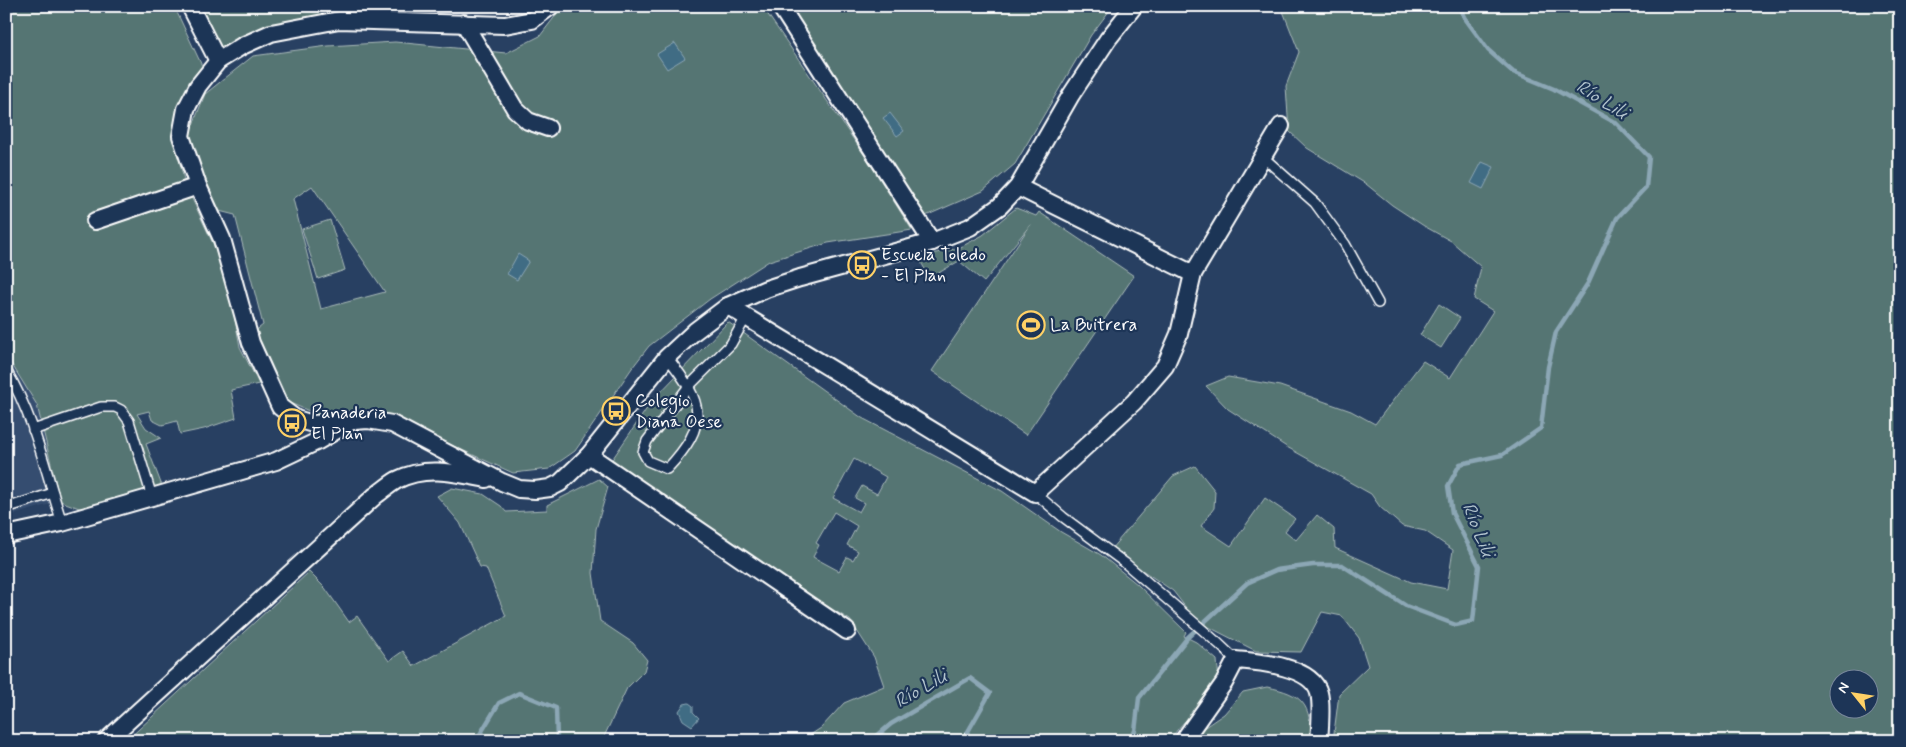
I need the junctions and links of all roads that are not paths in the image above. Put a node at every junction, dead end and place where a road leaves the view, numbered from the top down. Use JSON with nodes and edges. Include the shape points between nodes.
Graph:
{"nodes":[{"id":1,"x":190,"y":6,"type":"edge"},
{"id":2,"x":551,"y":6,"type":"edge"},
{"id":3,"x":780,"y":6,"type":"edge"},
{"id":4,"x":1134,"y":6,"type":"edge"},
{"id":5,"x":337,"y":13,"type":"edge"},
{"id":6,"x":464,"y":23,"type":"junction"},
{"id":7,"x":218,"y":61,"type":"junction"},
{"id":8,"x":1281,"y":126,"type":"dead end"},
{"id":9,"x":548,"y":128,"type":"dead end"},
{"id":10,"x":1263,"y":157,"type":"junction"},
{"id":11,"x":198,"y":186,"type":"junction"},
{"id":12,"x":1018,"y":186,"type":"junction"},
{"id":13,"x":95,"y":221,"type":"dead end"},
{"id":14,"x":932,"y":242,"type":"junction"},
{"id":15,"x":1193,"y":274,"type":"junction"},
{"id":16,"x":1378,"y":303,"type":"dead end"},
{"id":17,"x":728,"y":306,"type":"junction"},
{"id":18,"x":746,"y":317,"type":"junction"},
{"id":19,"x":667,"y":357,"type":"junction"},
{"id":20,"x":6,"y":370,"type":"edge"},
{"id":21,"x":689,"y":386,"type":"junction"},
{"id":22,"x":351,"y":422,"type":"junction"},
{"id":23,"x":33,"y":430,"type":"junction"},
{"id":24,"x":589,"y":455,"type":"junction"},
{"id":25,"x":502,"y":482,"type":"junction"},
{"id":26,"x":53,"y":493,"type":"junction"},
{"id":27,"x":1035,"y":493,"type":"junction"},
{"id":28,"x":152,"y":497,"type":"junction"},
{"id":29,"x":6,"y":508,"type":"edge"},
{"id":30,"x":62,"y":523,"type":"junction"},
{"id":31,"x":6,"y":535,"type":"edge"},
{"id":32,"x":847,"y":631,"type":"dead end"},
{"id":33,"x":1236,"y":660,"type":"junction"},
{"id":34,"x":106,"y":741,"type":"edge"},
{"id":35,"x":1183,"y":741,"type":"edge"},
{"id":36,"x":1319,"y":741,"type":"edge"}],
"edges":[{"from":1,"to":7,"type":"street"},
{"from":2,"to":6,"type":"street","via":[[532,20],[505,25]]},
{"from":3,"to":14,"type":"street"},
{"from":4,"to":12,"type":"street","via":[[1092,63]]},
{"from":5,"to":6,"type":"street"},
{"from":5,"to":7,"type":"street","via":[[271,33]]},
{"from":6,"to":9,"type":"street","via":[[515,108],[528,121]]},
{"from":7,"to":11,"type":"street","via":[[198,86],[186,110],[181,136]]},
{"from":8,"to":10,"type":"street"},
{"from":10,"to":15,"type":"street"},
{"from":10,"to":16,"type":"lane","via":[[1315,203],[1346,244]]},
{"from":11,"to":13,"type":"street"},
{"from":11,"to":22,"type":"street","via":[[222,239],[250,343],[280,407],[296,419],[313,424]]},
{"from":12,"to":14,"type":"street","via":[[1000,206],[970,227]]},
{"from":12,"to":15,"type":"street"},
{"from":14,"to":17,"type":"street","via":[[800,278]]},
{"from":15,"to":27,"type":"street","via":[[1179,334],[1165,366],[1134,402]]},
{"from":17,"to":18,"type":"street"},
{"from":17,"to":19,"type":"street"},
{"from":18,"to":21,"type":"lane","via":[[731,344]]},
{"from":18,"to":27,"type":"street"},
{"from":19,"to":21,"type":"lane"},
{"from":19,"to":24,"type":"street"},
{"from":20,"to":23,"type":"lane"},
{"from":21,"to":21,"type":"lane","via":[[697,408],[696,424],[667,468],[655,465],[643,452],[647,441]]},
{"from":22,"to":25,"type":"street","via":[[368,420],[392,424]]},
{"from":22,"to":28,"type":"street","via":[[276,461]]},
{"from":23,"to":26,"type":"lane"},
{"from":23,"to":28,"type":"lane","via":[[101,407],[115,406],[129,421]]},
{"from":24,"to":25,"type":"street","via":[[560,483],[550,488],[518,489]]},
{"from":24,"to":32,"type":"street"},
{"from":25,"to":34,"type":"street","via":[[446,471],[419,472],[397,480],[375,496]]},
{"from":26,"to":29,"type":"lane"},
{"from":26,"to":30,"type":"lane"},
{"from":27,"to":33,"type":"lane","via":[[1125,563]]},
{"from":28,"to":30,"type":"street"},
{"from":30,"to":31,"type":"street"},
{"from":33,"to":35,"type":"street","via":[[1224,684]]},
{"from":33,"to":36,"type":"street","via":[[1284,667],[1309,678],[1319,693]]}]}
